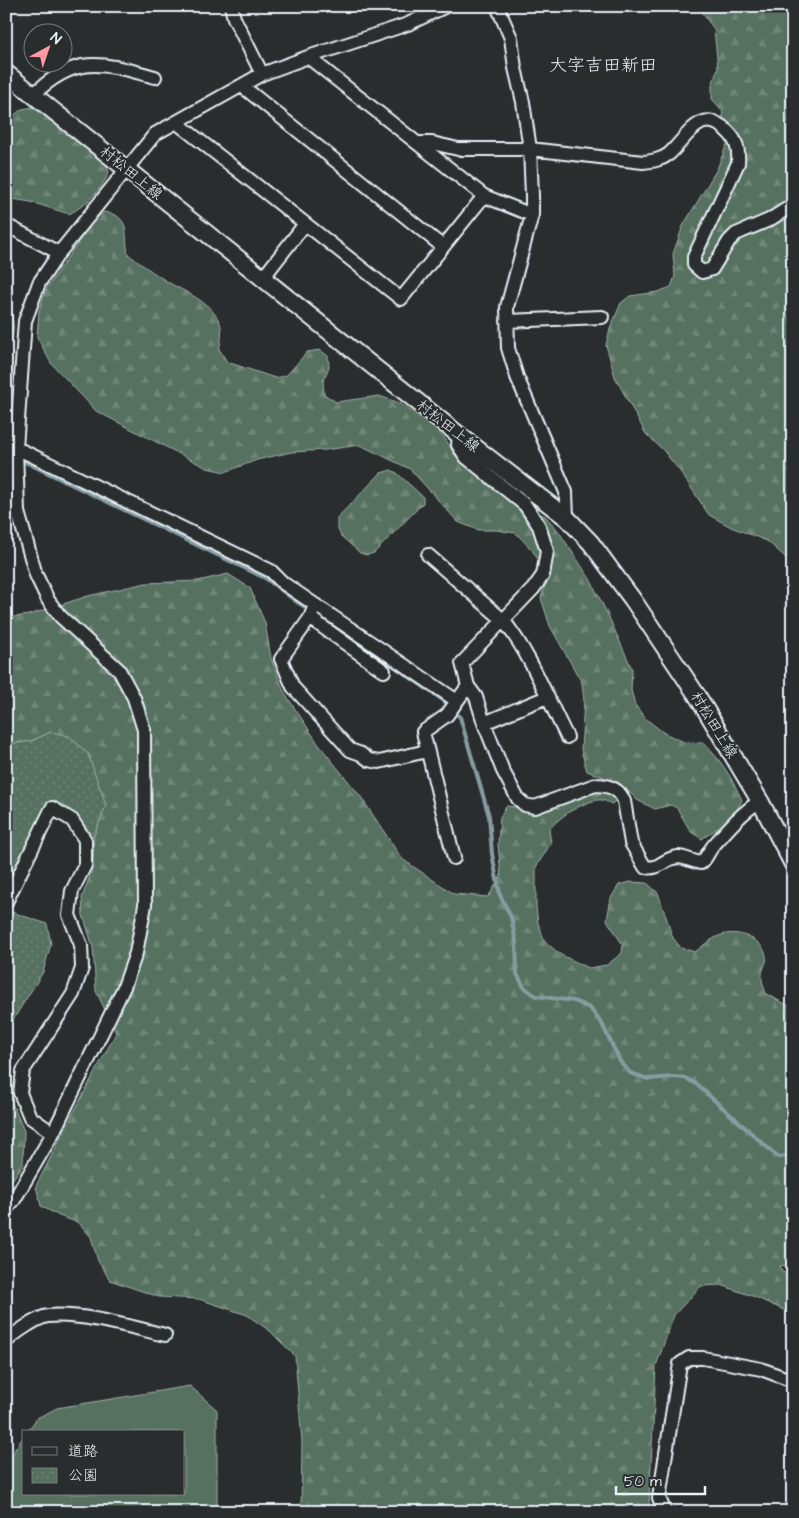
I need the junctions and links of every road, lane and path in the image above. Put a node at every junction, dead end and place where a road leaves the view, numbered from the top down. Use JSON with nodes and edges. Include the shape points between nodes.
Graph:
{"nodes":[{"id":1,"x":230,"y":6,"type":"edge"},
{"id":2,"x":446,"y":6,"type":"edge"},
{"id":3,"x":498,"y":6,"type":"edge"},
{"id":4,"x":308,"y":56,"type":"junction"},
{"id":5,"x":6,"y":73,"type":"edge"},
{"id":6,"x":262,"y":74,"type":"junction"},
{"id":7,"x":155,"y":77,"type":"dead end"},
{"id":8,"x":242,"y":86,"type":"junction"},
{"id":9,"x":33,"y":95,"type":"junction"},
{"id":10,"x":176,"y":122,"type":"junction"},
{"id":11,"x":417,"y":143,"type":"junction"},
{"id":12,"x":530,"y":150,"type":"junction"},
{"id":13,"x":125,"y":169,"type":"junction"},
{"id":14,"x":484,"y":196,"type":"junction"},
{"id":15,"x":793,"y":205,"type":"edge"},
{"id":16,"x":532,"y":215,"type":"junction"},
{"id":17,"x":305,"y":224,"type":"junction"},
{"id":18,"x":6,"y":225,"type":"edge"},
{"id":19,"x":442,"y":246,"type":"junction"},
{"id":20,"x":59,"y":253,"type":"junction"},
{"id":21,"x":262,"y":279,"type":"junction"},
{"id":22,"x":602,"y":317,"type":"dead end"},
{"id":23,"x":507,"y":321,"type":"junction"},
{"id":24,"x":459,"y":435,"type":"junction"},
{"id":25,"x":11,"y":445,"type":"edge"},
{"id":26,"x":567,"y":518,"type":"junction"},
{"id":27,"x":428,"y":555,"type":"dead end"},
{"id":28,"x":315,"y":605,"type":"junction"},
{"id":29,"x":310,"y":618,"type":"junction"},
{"id":30,"x":503,"y":620,"type":"junction"},
{"id":31,"x":384,"y":670,"type":"dead end"},
{"id":32,"x":468,"y":686,"type":"junction"},
{"id":33,"x":547,"y":697,"type":"junction"},
{"id":34,"x":457,"y":701,"type":"junction"},
{"id":35,"x":484,"y":723,"type":"junction"},
{"id":36,"x":567,"y":737,"type":"dead end"},
{"id":37,"x":428,"y":750,"type":"junction"},
{"id":38,"x":760,"y":801,"type":"junction"},
{"id":39,"x":788,"y":847,"type":"edge"},
{"id":40,"x":454,"y":858,"type":"dead end"},
{"id":41,"x":793,"y":864,"type":"edge"},
{"id":42,"x":8,"y":894,"type":"edge"},
{"id":43,"x":53,"y":1133,"type":"junction"},
{"id":44,"x":6,"y":1209,"type":"edge"},
{"id":45,"x":165,"y":1335,"type":"dead end"},
{"id":46,"x":6,"y":1342,"type":"edge"},
{"id":47,"x":793,"y":1380,"type":"edge"},
{"id":48,"x":665,"y":1512,"type":"edge"}],
"edges":[{"from":1,"to":6,"type":"street"},
{"from":2,"to":4,"type":"street","via":[[408,24]]},
{"from":3,"to":12,"type":"street","via":[[511,38]]},
{"from":4,"to":6,"type":"street"},
{"from":4,"to":11,"type":"street"},
{"from":5,"to":9,"type":"main road","name":"村松田上線"},
{"from":6,"to":8,"type":"street"},
{"from":7,"to":9,"type":"street","via":[[106,64],[85,65],[62,73]]},
{"from":8,"to":10,"type":"street"},
{"from":8,"to":19,"type":"street"},
{"from":9,"to":13,"type":"main road","name":"村松田上線"},
{"from":10,"to":13,"type":"street","via":[[155,134]]},
{"from":10,"to":17,"type":"street"},
{"from":11,"to":12,"type":"street","via":[[458,149]]},
{"from":11,"to":14,"type":"street"},
{"from":12,"to":15,"type":"street","via":[[656,161],[668,155],[697,124],[708,120],[721,124],[739,148],[738,163],[694,257],[694,265],[702,272],[712,269],[736,234]]},
{"from":12,"to":16,"type":"street"},
{"from":13,"to":20,"type":"street"},
{"from":13,"to":21,"type":"main road","name":"村松田上線"},
{"from":14,"to":16,"type":"street"},
{"from":14,"to":19,"type":"street"},
{"from":16,"to":23,"type":"street","via":[[507,307]]},
{"from":17,"to":19,"type":"street","via":[[401,299]]},
{"from":17,"to":21,"type":"street"},
{"from":18,"to":20,"type":"street"},
{"from":20,"to":25,"type":"street","via":[[39,283],[25,321]]},
{"from":21,"to":24,"type":"main road","name":"村松田上線"},
{"from":22,"to":23,"type":"street"},
{"from":23,"to":26,"type":"street","via":[[508,348],[566,492]]},
{"from":24,"to":26,"type":"main road","name":"村松田上線"},
{"from":24,"to":30,"type":"street","via":[[458,445],[466,457],[525,505],[539,526],[547,551],[543,575],[534,589]]},
{"from":25,"to":28,"type":"street","via":[[271,571]]},
{"from":25,"to":43,"type":"street","via":[[18,512],[34,567],[48,600],[60,616],[119,670],[134,698],[144,730],[144,905],[136,953],[124,987]]},
{"from":26,"to":38,"type":"main road","name":"村松田上線","via":[[591,543],[633,600],[698,697]]},
{"from":27,"to":30,"type":"street"},
{"from":28,"to":29,"type":"street"},
{"from":28,"to":34,"type":"street"},
{"from":29,"to":31,"type":"street"},
{"from":29,"to":37,"type":"street","via":[[281,659],[293,687],[350,750],[369,760],[379,762]]},
{"from":30,"to":32,"type":"street","via":[[462,663]]},
{"from":30,"to":33,"type":"street","via":[[531,662]]},
{"from":32,"to":34,"type":"street"},
{"from":32,"to":35,"type":"street","via":[[476,697]]},
{"from":33,"to":35,"type":"street"},
{"from":33,"to":36,"type":"street"},
{"from":34,"to":37,"type":"street","via":[[447,715],[423,732]]},
{"from":35,"to":38,"type":"street","via":[[503,771],[518,799],[525,805],[535,807],[595,785],[605,785],[621,794],[631,844],[644,867],[653,869],[676,857],[701,863],[734,822]]},
{"from":37,"to":40,"type":"street"},
{"from":38,"to":39,"type":"main road","name":"村松田上線"},
{"from":39,"to":41,"type":"main road","name":"村松田上線"},
{"from":42,"to":43,"type":"street","via":[[52,808],[72,820],[85,840],[85,865],[72,891],[69,915],[80,945],[82,968],[73,994],[23,1072],[20,1093],[30,1117]]},
{"from":43,"to":44,"type":"street"},
{"from":45,"to":46,"type":"street","via":[[76,1316],[46,1316],[12,1335]]},
{"from":47,"to":48,"type":"street","via":[[761,1369],[703,1358],[690,1358],[680,1364],[659,1498]]}]}
